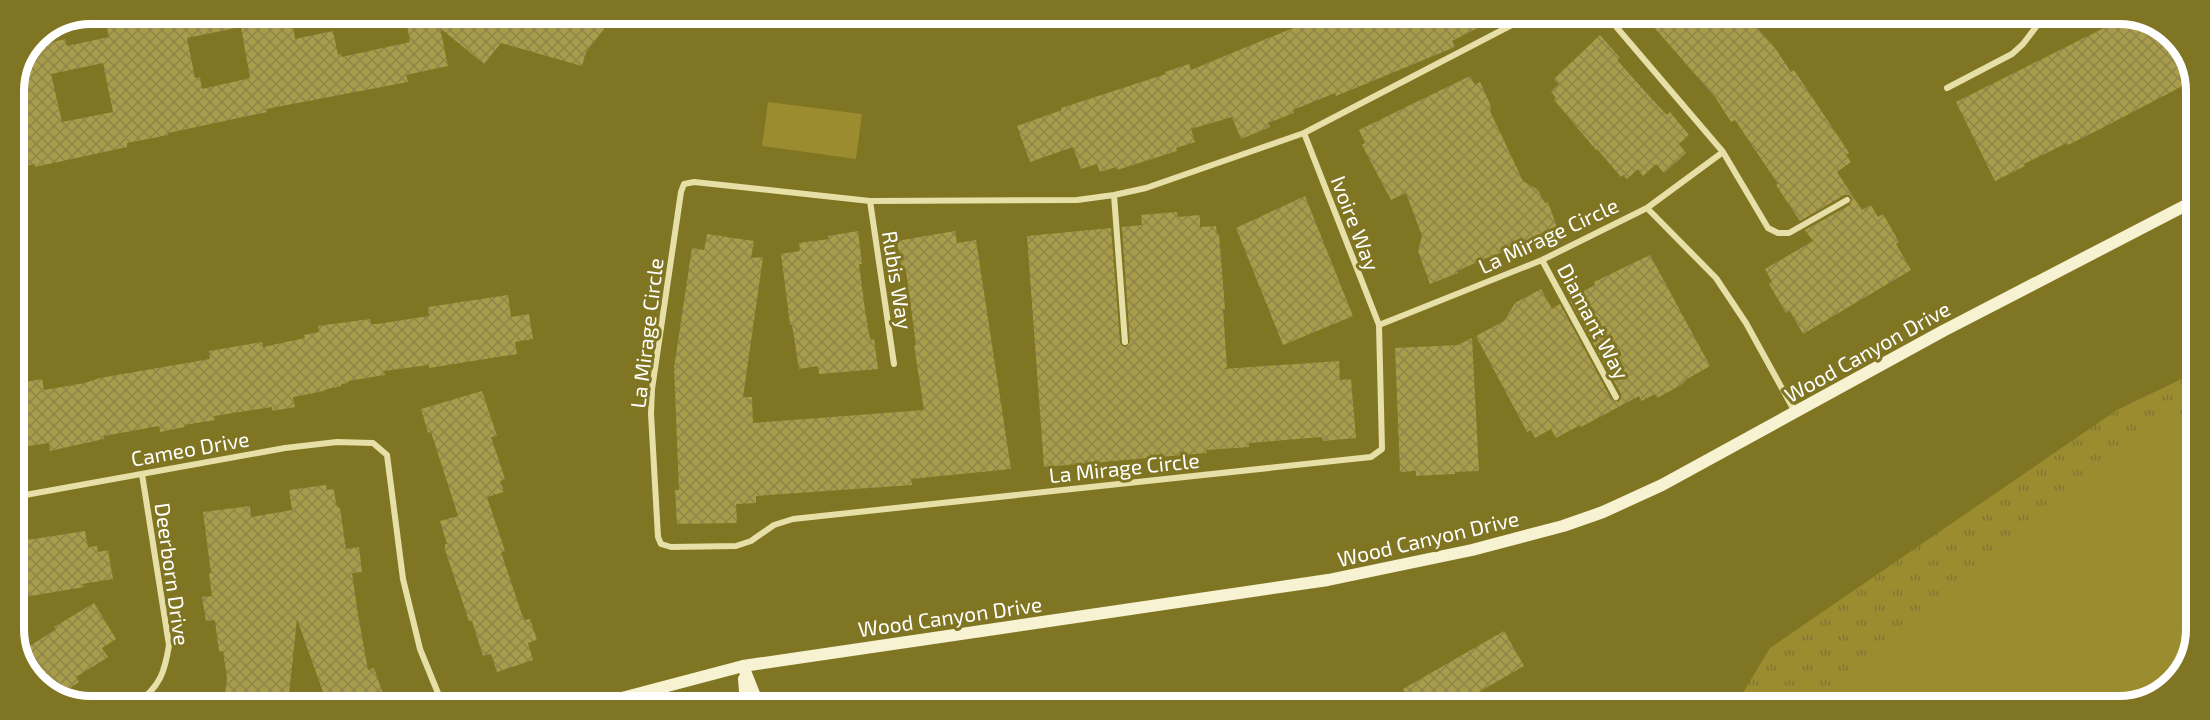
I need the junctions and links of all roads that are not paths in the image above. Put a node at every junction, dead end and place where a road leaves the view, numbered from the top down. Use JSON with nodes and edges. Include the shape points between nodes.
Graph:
{"nodes":[{"id":1,"x":1515,"y":24,"type":"edge"},
{"id":2,"x":1614,"y":24,"type":"edge"},
{"id":3,"x":2037,"y":24,"type":"edge"},
{"id":4,"x":1947,"y":88,"type":"dead end"},
{"id":5,"x":1304,"y":133,"type":"junction"},
{"id":6,"x":1723,"y":152,"type":"junction"},
{"id":7,"x":1114,"y":195,"type":"junction"},
{"id":8,"x":1847,"y":200,"type":"dead end"},
{"id":9,"x":870,"y":201,"type":"junction"},
{"id":10,"x":2186,"y":205,"type":"edge"},
{"id":11,"x":1647,"y":208,"type":"junction"},
{"id":12,"x":1542,"y":260,"type":"junction"},
{"id":13,"x":1378,"y":325,"type":"junction"},
{"id":14,"x":1125,"y":342,"type":"dead end"},
{"id":15,"x":894,"y":364,"type":"dead end"},
{"id":16,"x":1616,"y":397,"type":"dead end"},
{"id":17,"x":1795,"y":412,"type":"junction"},
{"id":18,"x":142,"y":474,"type":"junction"},
{"id":19,"x":24,"y":495,"type":"edge"},
{"id":20,"x":743,"y":666,"type":"junction"},
{"id":21,"x":147,"y":696,"type":"edge"},
{"id":22,"x":439,"y":696,"type":"edge"},
{"id":23,"x":629,"y":696,"type":"edge"},
{"id":24,"x":745,"y":696,"type":"edge"},
{"id":25,"x":755,"y":696,"type":"edge"}],
"edges":[{"from":1,"to":5,"type":"street","name":"La Mirage Circle"},
{"from":2,"to":6,"type":"street"},
{"from":3,"to":4,"type":"street","via":[[2012,54]]},
{"from":5,"to":7,"type":"street","name":"La Mirage Circle","via":[[1146,188]]},
{"from":5,"to":13,"type":"street","name":"Ivoire Way"},
{"from":6,"to":8,"type":"street","via":[[1768,228],[1778,233],[1789,233]]},
{"from":6,"to":11,"type":"street","name":"La Mirage Circle"},
{"from":7,"to":9,"type":"street","name":"La Mirage Circle","via":[[1077,200]]},
{"from":7,"to":14,"type":"street"},
{"from":9,"to":13,"type":"street","name":"La Mirage Circle","via":[[684,184],[652,389],[658,537],[662,544],[671,548],[736,546],[793,519],[1371,457],[1382,449]]},
{"from":9,"to":15,"type":"street","name":"Rubis Way"},
{"from":10,"to":17,"type":"main road","name":"Wood Canyon Drive"},
{"from":11,"to":12,"type":"street","name":"La Mirage Circle"},
{"from":11,"to":17,"type":"street","name":"La Mirage Circle","via":[[1716,278],[1746,322]]},
{"from":12,"to":13,"type":"street","name":"La Mirage Circle"},
{"from":12,"to":16,"type":"street","name":"Diamant Way"},
{"from":17,"to":20,"type":"main road","name":"Wood Canyon Drive","via":[[1662,485],[1603,512],[1472,550],[1328,580]]},
{"from":18,"to":19,"type":"street","name":"Cameo Drive"},
{"from":18,"to":21,"type":"street","name":"Deerborn Drive","via":[[169,645],[165,670]]},
{"from":18,"to":22,"type":"street","name":"Cameo Drive","via":[[285,448],[337,442],[373,443],[387,456],[403,579],[420,649]]},
{"from":20,"to":23,"type":"main road","name":"Wood Canyon Drive"},
{"from":20,"to":24,"type":"main road"},
{"from":20,"to":25,"type":"main road"}]}
